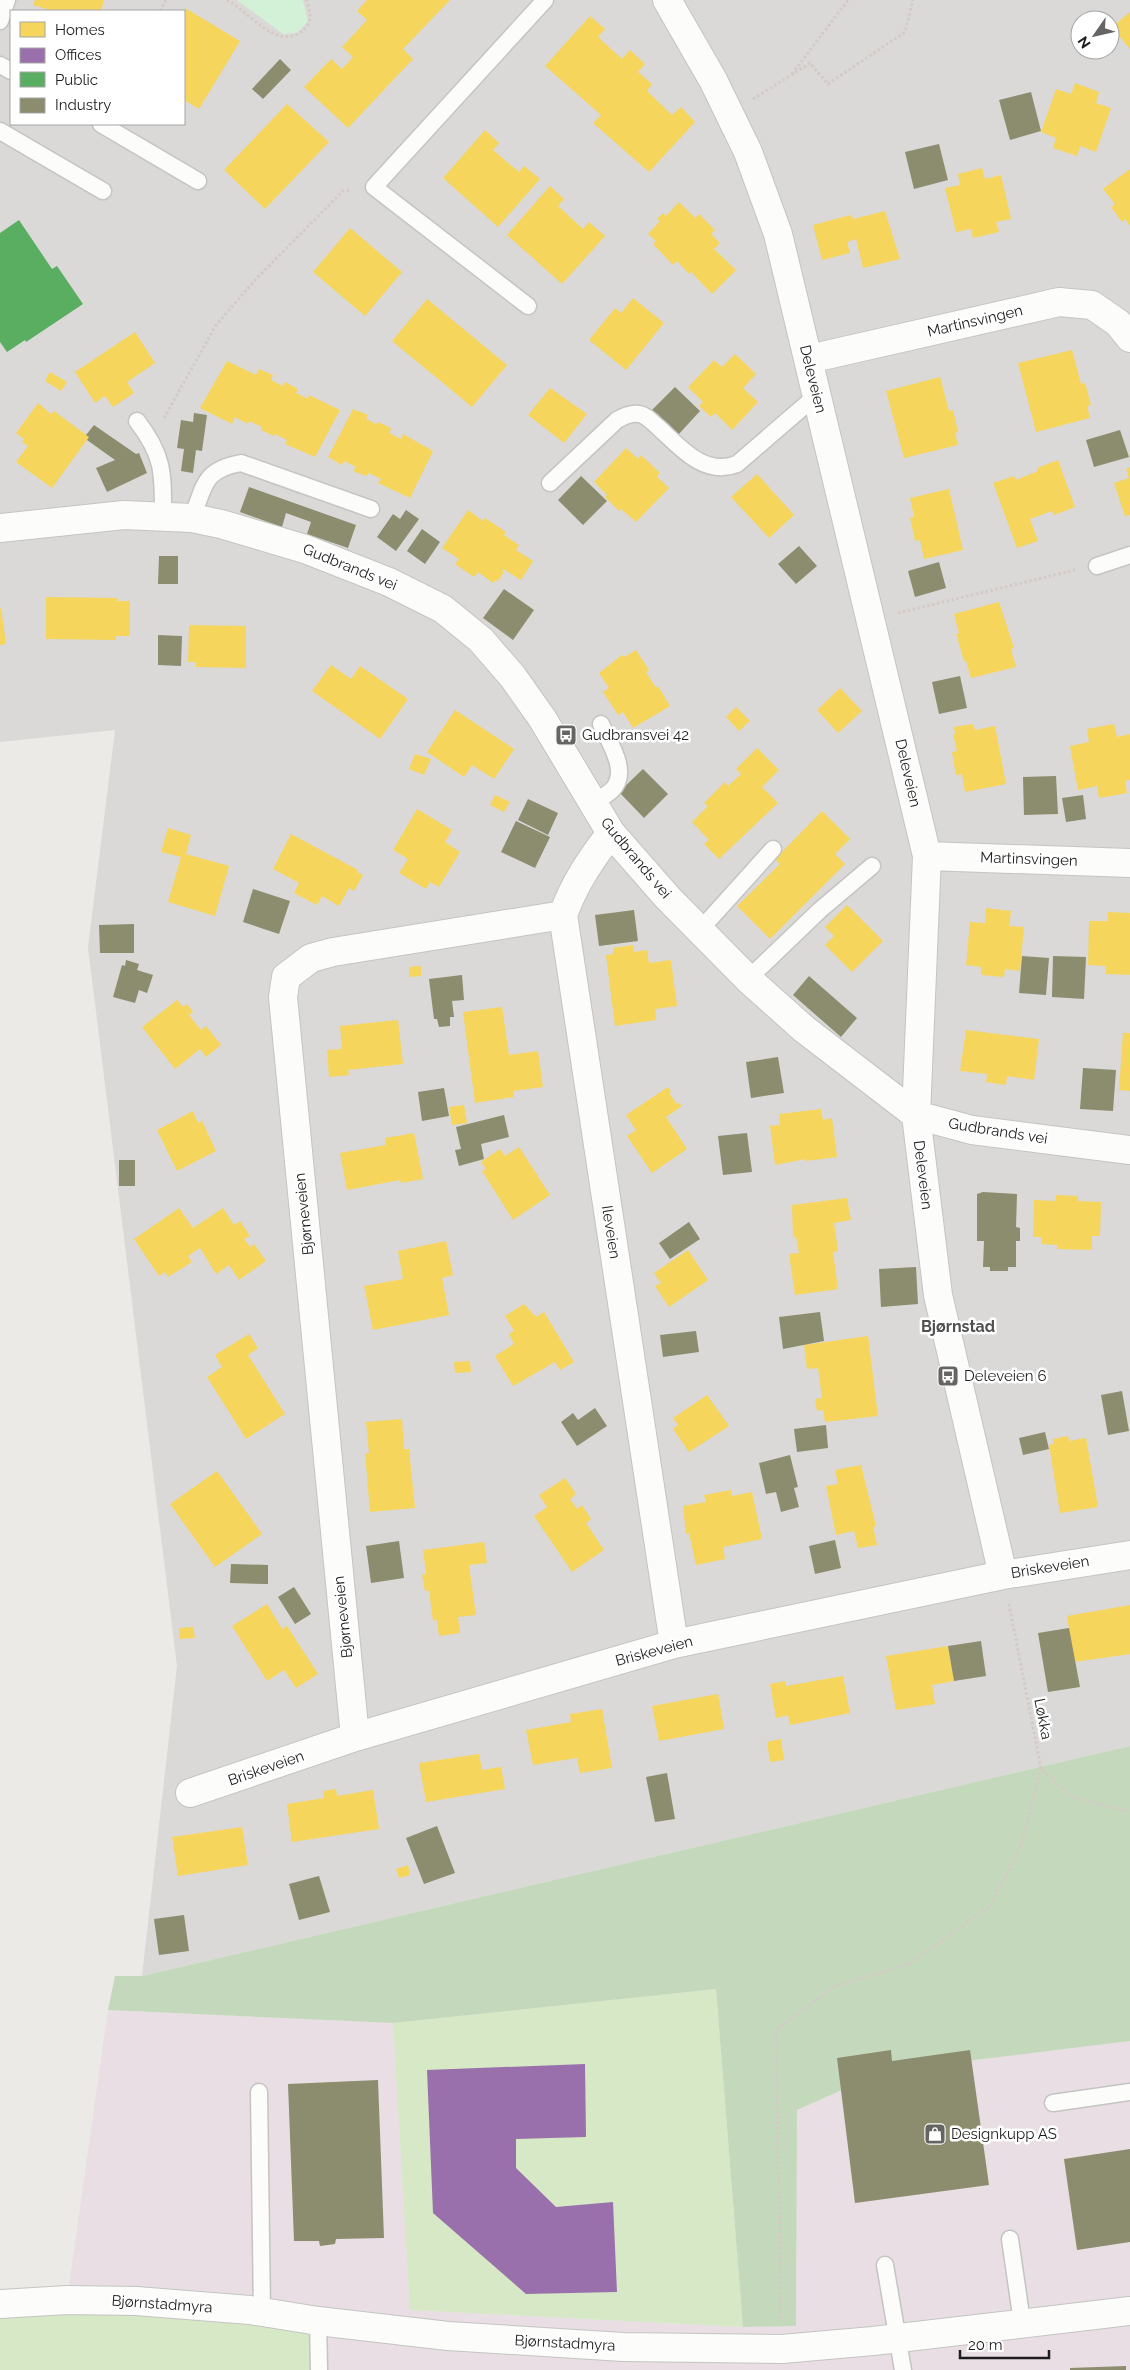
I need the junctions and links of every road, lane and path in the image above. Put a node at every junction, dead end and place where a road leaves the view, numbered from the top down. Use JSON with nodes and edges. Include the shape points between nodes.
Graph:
{"nodes":[{"id":1,"x":7,"y":0,"type":"edge"},
{"id":2,"x":227,"y":0,"type":"edge"},
{"id":3,"x":306,"y":0,"type":"edge"},
{"id":4,"x":545,"y":0,"type":"edge"},
{"id":5,"x":667,"y":0,"type":"edge"},
{"id":6,"x":848,"y":0,"type":"edge"},
{"id":7,"x":913,"y":0,"type":"edge"},
{"id":8,"x":0,"y":22,"type":"edge"},
{"id":9,"x":790,"y":76,"type":"junction"},
{"id":10,"x":728,"y":110,"type":"junction"},
{"id":11,"x":103,"y":125,"type":"edge"},
{"id":12,"x":0,"y":131,"type":"edge"},
{"id":13,"x":198,"y":181,"type":"dead end"},
{"id":14,"x":374,"y":187,"type":"junction"},
{"id":15,"x":102,"y":192,"type":"dead end"},
{"id":16,"x":528,"y":306,"type":"dead end"},
{"id":17,"x":1130,"y":338,"type":"edge"},
{"id":18,"x":809,"y":359,"type":"junction"},
{"id":19,"x":817,"y":395,"type":"junction"},
{"id":20,"x":137,"y":421,"type":"dead end"},
{"id":21,"x":152,"y":440,"type":"junction"},
{"id":22,"x":550,"y":483,"type":"dead end"},
{"id":23,"x":371,"y":509,"type":"dead end"},
{"id":24,"x":163,"y":516,"type":"junction"},
{"id":25,"x":192,"y":518,"type":"junction"},
{"id":26,"x":0,"y":528,"type":"edge"},
{"id":27,"x":1130,"y":555,"type":"edge"},
{"id":28,"x":1097,"y":566,"type":"joint"},
{"id":29,"x":871,"y":620,"type":"junction"},
{"id":30,"x":601,"y":724,"type":"dead end"},
{"id":31,"x":592,"y":803,"type":"junction"},
{"id":32,"x":611,"y":833,"type":"junction"},
{"id":33,"x":773,"y":849,"type":"dead end"},
{"id":34,"x":927,"y":856,"type":"junction"},
{"id":35,"x":1130,"y":863,"type":"edge"},
{"id":36,"x":872,"y":866,"type":"dead end"},
{"id":37,"x":563,"y":915,"type":"junction"},
{"id":38,"x":700,"y":930,"type":"junction"},
{"id":39,"x":748,"y":979,"type":"junction"},
{"id":40,"x":916,"y":1115,"type":"junction"},
{"id":41,"x":1130,"y":1150,"type":"edge"},
{"id":42,"x":1130,"y":1555,"type":"edge"},
{"id":43,"x":1003,"y":1575,"type":"junction"},
{"id":44,"x":674,"y":1644,"type":"junction"},
{"id":45,"x":355,"y":1737,"type":"junction"},
{"id":46,"x":1041,"y":1768,"type":"junction"},
{"id":47,"x":190,"y":1794,"type":"dead end"},
{"id":48,"x":1130,"y":1812,"type":"edge"},
{"id":49,"x":259,"y":2092,"type":"dead end"},
{"id":50,"x":1130,"y":2092,"type":"edge"},
{"id":51,"x":1053,"y":2103,"type":"dead end"},
{"id":52,"x":1010,"y":2239,"type":"dead end"},
{"id":53,"x":885,"y":2264,"type":"dead end"},
{"id":54,"x":0,"y":2304,"type":"edge"},
{"id":55,"x":1130,"y":2311,"type":"edge"},
{"id":56,"x":262,"y":2312,"type":"junction"},
{"id":57,"x":318,"y":2321,"type":"junction"},
{"id":58,"x":1022,"y":2322,"type":"junction"},
{"id":59,"x":898,"y":2338,"type":"junction"},
{"id":60,"x":782,"y":2349,"type":"junction"},
{"id":61,"x":319,"y":2370,"type":"edge"},
{"id":62,"x":903,"y":2370,"type":"edge"}],
"edges":[{"from":1,"to":8,"type":"lane"},
{"from":2,"to":3,"type":"path","via":[[280,38],[294,37],[307,28],[311,20]]},
{"from":4,"to":14,"type":"lane"},
{"from":5,"to":10,"type":"street","name":"Deleveien"},
{"from":6,"to":9,"type":"path"},
{"from":7,"to":9,"type":"path","via":[[905,32],[828,84],[810,63]]},
{"from":9,"to":10,"type":"path","via":[[762,96]]},
{"from":10,"to":18,"type":"street","name":"Deleveien","via":[[748,152],[778,234]]},
{"from":11,"to":13,"type":"lane"},
{"from":12,"to":15,"type":"lane"},
{"from":14,"to":16,"type":"lane"},
{"from":14,"to":21,"type":"path","via":[[343,192],[256,279],[216,325]]},
{"from":17,"to":18,"type":"street","name":"Martinsvingen","via":[[1118,323],[1092,305],[1059,302]]},
{"from":18,"to":19,"type":"street","name":"Deleveien"},
{"from":19,"to":22,"type":"lane","via":[[737,464],[726,469],[708,466],[695,459],[645,416],[628,414],[617,420]]},
{"from":19,"to":29,"type":"street","name":"Deleveien"},
{"from":20,"to":21,"type":"lane"},
{"from":21,"to":24,"type":"lane","via":[[162,467]]},
{"from":23,"to":25,"type":"lane","via":[[242,463],[214,471],[206,480]]},
{"from":24,"to":25,"type":"street","name":"Gudbrands vei"},
{"from":24,"to":26,"type":"street","name":"Gudbrands vei","via":[[124,515]]},
{"from":25,"to":31,"type":"street","name":"Gudbrands vei","via":[[305,549],[389,582],[443,609],[481,640],[513,677],[542,718]]},
{"from":27,"to":28,"type":"lane"},
{"from":28,"to":29,"type":"path"},
{"from":29,"to":34,"type":"street","name":"Deleveien"},
{"from":30,"to":31,"type":"lane","via":[[620,767],[620,778],[613,789]]},
{"from":31,"to":32,"type":"street","name":"Gudbrands vei"},
{"from":32,"to":37,"type":"street","name":"Ileveien","via":[[571,892]]},
{"from":32,"to":38,"type":"street","name":"Gudbrands vei"},
{"from":33,"to":38,"type":"lane"},
{"from":34,"to":35,"type":"street","name":"Martinsvingen"},
{"from":34,"to":40,"type":"street","name":"Deleveien"},
{"from":36,"to":39,"type":"lane","via":[[820,910]]},
{"from":37,"to":44,"type":"street","name":"Ileveien"},
{"from":37,"to":45,"type":"street","name":"Bjørneveien","via":[[333,952],[311,958],[286,977],[283,997]]},
{"from":38,"to":39,"type":"street","name":"Gudbrands vei"},
{"from":39,"to":40,"type":"street","name":"Gudbrands vei","via":[[804,1029]]},
{"from":40,"to":41,"type":"street","name":"Gudbrands vei","via":[[972,1130]]},
{"from":40,"to":43,"type":"street","name":"Deleveien","via":[[938,1296]]},
{"from":42,"to":43,"type":"street","name":"Briskeveien"},
{"from":43,"to":44,"type":"street","name":"Briskeveien"},
{"from":43,"to":46,"type":"path","name":"Løkka"},
{"from":44,"to":45,"type":"street","name":"Briskeveien"},
{"from":45,"to":47,"type":"street","name":"Briskeveien"},
{"from":46,"to":48,"type":"path","via":[[1071,1797]]},
{"from":46,"to":60,"type":"path","via":[[1022,1846],[989,1907],[909,1964],[835,1986],[776,2030]]},
{"from":49,"to":56,"type":"lane"},
{"from":50,"to":51,"type":"lane"},
{"from":52,"to":58,"type":"lane"},
{"from":53,"to":59,"type":"lane"},
{"from":54,"to":56,"type":"street","name":"Bjørnstadmyra","via":[[67,2300],[136,2301]]},
{"from":55,"to":58,"type":"street","name":"Bjørnstadmyra"},
{"from":56,"to":57,"type":"street","name":"Bjørnstadmyra"},
{"from":57,"to":60,"type":"street","name":"Bjørnstadmyra","via":[[448,2336],[613,2346]]},
{"from":57,"to":61,"type":"lane"},
{"from":58,"to":59,"type":"street","name":"Bjørnstadmyra"},
{"from":59,"to":60,"type":"street","name":"Bjørnstadmyra"},
{"from":59,"to":62,"type":"lane"}]}
